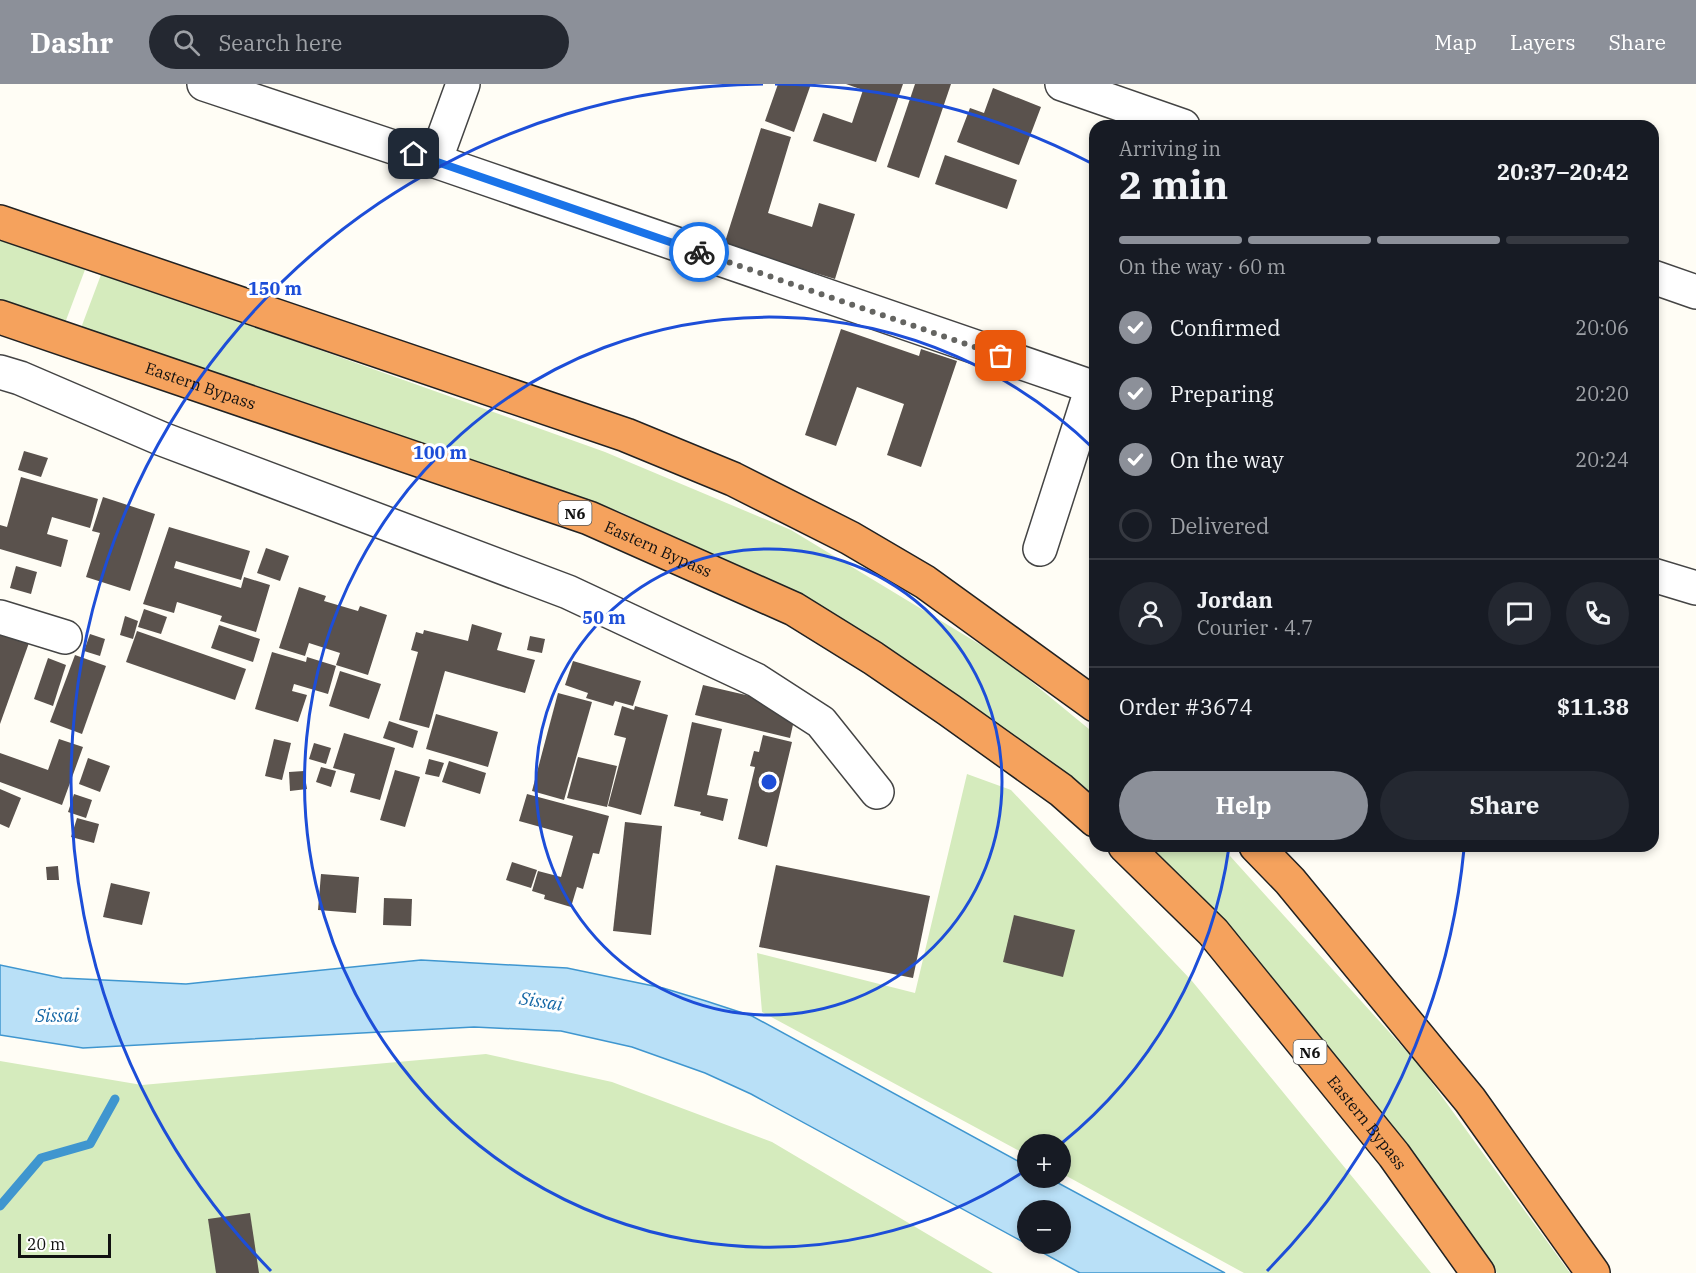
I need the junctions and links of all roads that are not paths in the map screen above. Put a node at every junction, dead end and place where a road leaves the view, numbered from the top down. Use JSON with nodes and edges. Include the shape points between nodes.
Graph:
{"nodes":[{"id":1,"x":204,"y":84,"type":"edge"},
{"id":2,"x":462,"y":84,"type":"edge"},
{"id":3,"x":1062,"y":84,"type":"edge"},
{"id":4,"x":1166,"y":120,"type":"edge"},
{"id":5,"x":435,"y":161,"type":"junction"},
{"id":6,"x":0,"y":222,"type":"edge"},
{"id":7,"x":1659,"y":279,"type":"edge"},
{"id":8,"x":1696,"y":292,"type":"edge"},
{"id":9,"x":0,"y":317,"type":"edge"},
{"id":10,"x":0,"y":372,"type":"edge"},
{"id":11,"x":1089,"y":386,"type":"edge"},
{"id":12,"x":1089,"y":399,"type":"edge"},
{"id":13,"x":1040,"y":549,"type":"dead end"},
{"id":14,"x":1659,"y":576,"type":"edge"},
{"id":15,"x":1696,"y":588,"type":"edge"},
{"id":16,"x":0,"y":617,"type":"edge"},
{"id":17,"x":65,"y":637,"type":"dead end"},
{"id":18,"x":1089,"y":701,"type":"edge"},
{"id":19,"x":877,"y":792,"type":"dead end"},
{"id":20,"x":1089,"y":815,"type":"edge"},
{"id":21,"x":1131,"y":852,"type":"edge"},
{"id":22,"x":1262,"y":852,"type":"edge"},
{"id":23,"x":1478,"y":1273,"type":"edge"},
{"id":24,"x":1593,"y":1273,"type":"edge"}],
"edges":[{"from":1,"to":5,"type":"street"},
{"from":2,"to":5,"type":"street"},
{"from":3,"to":4,"type":"street"},
{"from":5,"to":11,"type":"street"},
{"from":6,"to":18,"type":"highway","via":[[626,435],[733,479],[850,538],[926,582]]},
{"from":7,"to":8,"type":"street"},
{"from":9,"to":20,"type":"highway","name":"Eastern Bypass","number":"N6","via":[[589,518],[794,609],[950,710]]},
{"from":10,"to":19,"type":"street","via":[[162,439],[568,592],[756,680],[821,722]]},
{"from":12,"to":13,"type":"street"},
{"from":14,"to":15,"type":"street"},
{"from":16,"to":17,"type":"street"},
{"from":21,"to":23,"type":"highway","name":"Eastern Bypass","number":"N6","via":[[1213,932],[1394,1155]]},
{"from":22,"to":24,"type":"highway","via":[[1470,1100]]}]}
